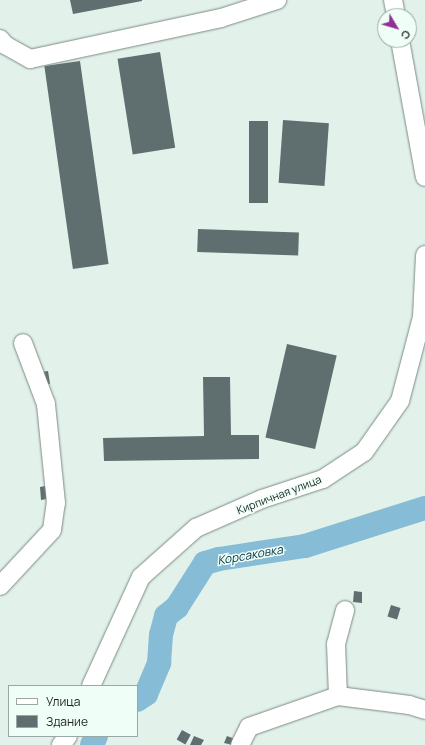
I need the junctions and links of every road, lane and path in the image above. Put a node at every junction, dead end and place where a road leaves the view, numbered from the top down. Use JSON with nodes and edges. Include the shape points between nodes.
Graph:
{"nodes":[{"id":1,"x":277,"y":0,"type":"edge"},
{"id":2,"x":0,"y":39,"type":"edge"},
{"id":3,"x":401,"y":48,"type":"edge"},
{"id":4,"x":425,"y":177,"type":"edge"},
{"id":5,"x":425,"y":255,"type":"edge"},
{"id":6,"x":23,"y":343,"type":"dead end"},
{"id":7,"x":0,"y":586,"type":"edge"},
{"id":8,"x":345,"y":610,"type":"dead end"},
{"id":9,"x":91,"y":685,"type":"edge"},
{"id":10,"x":338,"y":696,"type":"junction"},
{"id":11,"x":425,"y":710,"type":"edge"},
{"id":12,"x":67,"y":737,"type":"edge"},
{"id":13,"x":61,"y":745,"type":"edge"},
{"id":14,"x":240,"y":745,"type":"edge"}],
"edges":[{"from":1,"to":2,"type":"street","via":[[222,18],[30,60],[5,46]]},
{"from":3,"to":4,"type":"street"},
{"from":5,"to":9,"type":"street","name":"Кирпичная улица","via":[[422,317],[400,401],[364,452],[323,478],[262,499],[196,528],[141,577]]},
{"from":6,"to":7,"type":"street","via":[[46,404],[56,502],[52,530]]},
{"from":8,"to":10,"type":"street","via":[[336,644]]},
{"from":10,"to":11,"type":"street","via":[[409,705]]},
{"from":10,"to":14,"type":"street","via":[[249,727]]},
{"from":12,"to":13,"type":"street"}]}
